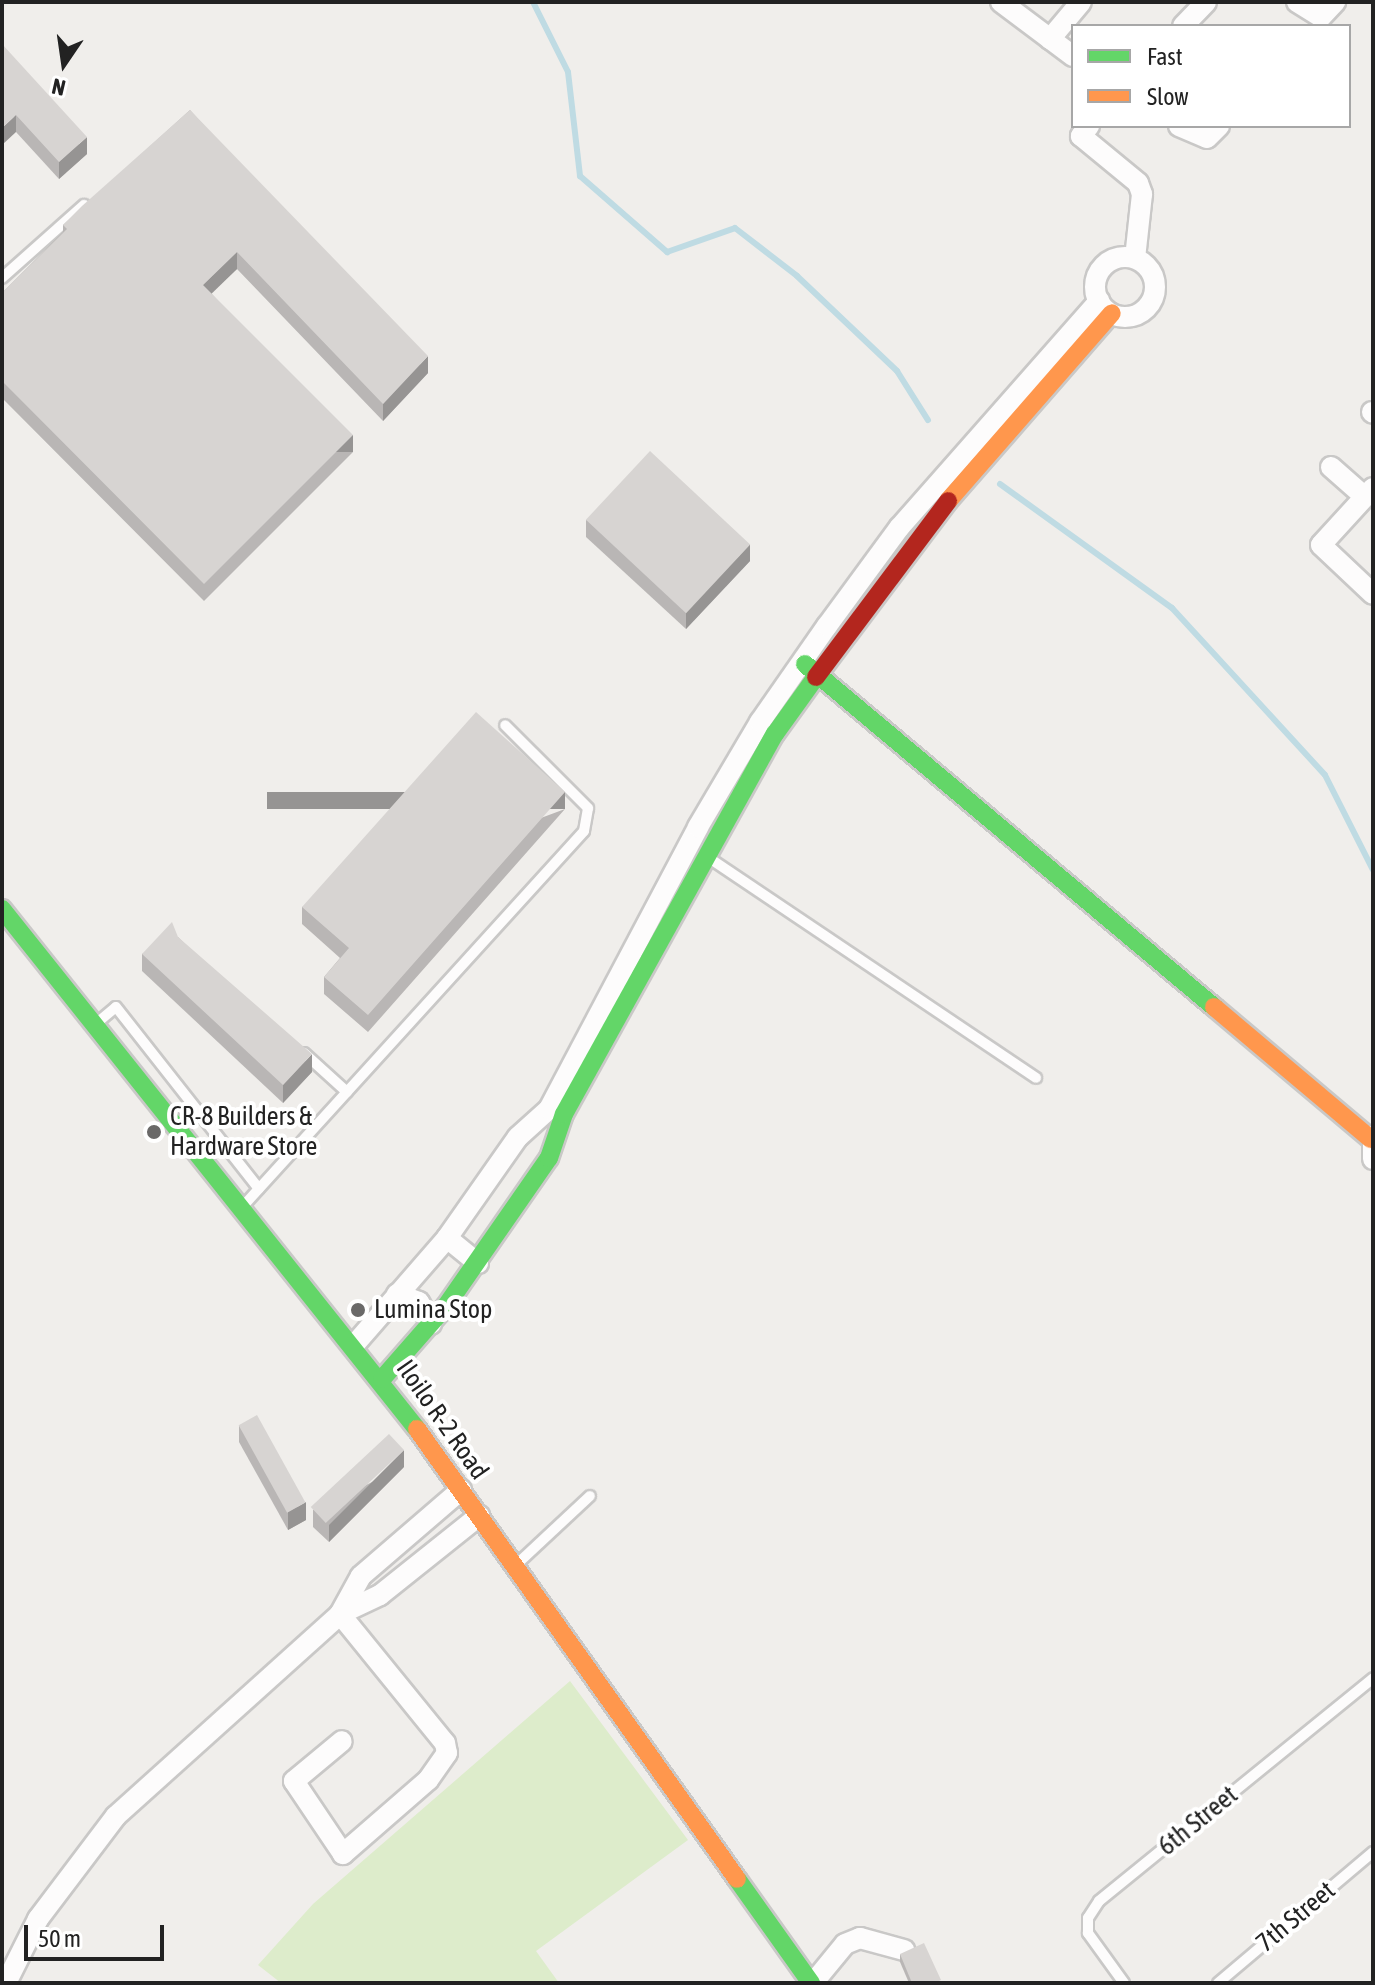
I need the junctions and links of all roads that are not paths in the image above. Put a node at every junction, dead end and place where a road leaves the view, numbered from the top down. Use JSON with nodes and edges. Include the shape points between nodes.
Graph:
{"nodes":[{"id":1,"x":1001,"y":2,"type":"edge"},
{"id":2,"x":1081,"y":2,"type":"edge"},
{"id":3,"x":1206,"y":2,"type":"edge"},
{"id":4,"x":1297,"y":2,"type":"edge"},
{"id":5,"x":1335,"y":2,"type":"edge"},
{"id":6,"x":1185,"y":24,"type":"edge"},
{"id":7,"x":1050,"y":39,"type":"junction"},
{"id":8,"x":1071,"y":55,"type":"edge"},
{"id":9,"x":1087,"y":128,"type":"edge"},
{"id":10,"x":1184,"y":128,"type":"edge"},
{"id":11,"x":1217,"y":128,"type":"edge"},
{"id":12,"x":84,"y":205,"type":"edge"},
{"id":13,"x":1135,"y":258,"type":"junction"},
{"id":14,"x":2,"y":278,"type":"edge"},
{"id":15,"x":1105,"y":307,"type":"junction"},
{"id":16,"x":1331,"y":467,"type":"dead end"},
{"id":17,"x":1369,"y":493,"type":"edge"},
{"id":18,"x":1371,"y":588,"type":"edge"},
{"id":19,"x":810,"y":668,"type":"junction"},
{"id":20,"x":505,"y":725,"type":"dead end"},
{"id":21,"x":705,"y":839,"type":"junction"},
{"id":22,"x":2,"y":909,"type":"edge"},
{"id":23,"x":650,"y":935,"type":"junction"},
{"id":24,"x":96,"y":1023,"type":"junction"},
{"id":25,"x":289,"y":1040,"type":"edge"},
{"id":26,"x":593,"y":1044,"type":"junction"},
{"id":27,"x":1036,"y":1078,"type":"dead end"},
{"id":28,"x":347,"y":1092,"type":"junction"},
{"id":29,"x":518,"y":1137,"type":"junction"},
{"id":30,"x":1372,"y":1145,"type":"edge"},
{"id":31,"x":549,"y":1158,"type":"junction"},
{"id":32,"x":259,"y":1189,"type":"junction"},
{"id":33,"x":244,"y":1206,"type":"junction"},
{"id":34,"x":447,"y":1238,"type":"junction"},
{"id":35,"x":478,"y":1263,"type":"junction"},
{"id":36,"x":397,"y":1294,"type":"junction"},
{"id":37,"x":431,"y":1324,"type":"junction"},
{"id":38,"x":355,"y":1344,"type":"junction"},
{"id":39,"x":382,"y":1379,"type":"junction"},
{"id":40,"x":461,"y":1490,"type":"junction"},
{"id":41,"x":590,"y":1496,"type":"dead end"},
{"id":42,"x":479,"y":1516,"type":"junction"},
{"id":43,"x":514,"y":1566,"type":"junction"},
{"id":44,"x":340,"y":1614,"type":"junction"},
{"id":45,"x":1373,"y":1678,"type":"edge"},
{"id":46,"x":342,"y":1741,"type":"dead end"},
{"id":47,"x":1373,"y":1852,"type":"edge"},
{"id":48,"x":904,"y":1950,"type":"edge"},
{"id":49,"x":6,"y":1983,"type":"edge"},
{"id":50,"x":812,"y":1983,"type":"edge"},
{"id":51,"x":1124,"y":1983,"type":"edge"},
{"id":52,"x":1218,"y":1983,"type":"edge"}],
"edges":[{"from":1,"to":7,"type":"street"},
{"from":2,"to":7,"type":"street"},
{"from":3,"to":6,"type":"street"},
{"from":4,"to":5,"type":"street","via":[[1321,17]]},
{"from":7,"to":8,"type":"street"},
{"from":9,"to":13,"type":"street","via":[[1081,136],[1138,183],[1142,194]]},
{"from":10,"to":11,"type":"street","via":[[1207,138]]},
{"from":12,"to":14,"type":"lane"},
{"from":13,"to":15,"type":"street","via":[[1114,258],[1099,271]]},
{"from":13,"to":15,"type":"street","via":[[1154,279],[1152,298],[1140,312]]},
{"from":15,"to":19,"type":"street","via":[[906,535]]},
{"from":16,"to":17,"type":"street"},
{"from":17,"to":18,"type":"street","via":[[1321,545]]},
{"from":19,"to":21,"type":"street","via":[[768,728]]},
{"from":19,"to":30,"type":"main road"},
{"from":20,"to":28,"type":"lane","via":[[588,808],[584,831]]},
{"from":21,"to":23,"type":"street"},
{"from":21,"to":23,"type":"main road"},
{"from":21,"to":27,"type":"lane"},
{"from":22,"to":24,"type":"main road","name":"Iloilo R-2 Road"},
{"from":23,"to":26,"type":"street"},
{"from":24,"to":32,"type":"lane","via":[[116,1007]]},
{"from":24,"to":33,"type":"main road","name":"Iloilo R-2 Road"},
{"from":25,"to":28,"type":"lane"},
{"from":26,"to":29,"type":"street","via":[[549,1109]]},
{"from":26,"to":31,"type":"main road"},
{"from":28,"to":32,"type":"lane"},
{"from":29,"to":31,"type":"street"},
{"from":29,"to":34,"type":"street"},
{"from":31,"to":35,"type":"main road"},
{"from":32,"to":33,"type":"lane"},
{"from":33,"to":38,"type":"main road","name":"Iloilo R-2 Road"},
{"from":34,"to":35,"type":"street"},
{"from":34,"to":36,"type":"street"},
{"from":35,"to":37,"type":"main road"},
{"from":36,"to":37,"type":"street","via":[[419,1302]]},
{"from":36,"to":38,"type":"street"},
{"from":37,"to":39,"type":"main road"},
{"from":38,"to":39,"type":"main road","name":"Iloilo R-2 Road"},
{"from":39,"to":40,"type":"main road","name":"Iloilo R-2 Road"},
{"from":40,"to":42,"type":"main road","name":"Iloilo R-2 Road"},
{"from":40,"to":44,"type":"street","via":[[361,1576]]},
{"from":41,"to":43,"type":"lane"},
{"from":42,"to":43,"type":"main road","name":"Iloilo R-2 Road"},
{"from":42,"to":44,"type":"street","via":[[380,1595]]},
{"from":43,"to":50,"type":"main road","name":"Iloilo R-2 Road"},
{"from":44,"to":46,"type":"street","via":[[445,1743],[447,1753],[428,1780],[343,1854],[294,1781]]},
{"from":44,"to":49,"type":"street","via":[[116,1816],[38,1919]]},
{"from":45,"to":51,"type":"lane","name":"6th Street","via":[[1099,1901],[1088,1918],[1088,1933]]},
{"from":47,"to":52,"type":"lane","name":"7th Street"},
{"from":48,"to":50,"type":"street","via":[[860,1938],[845,1944]]}]}
